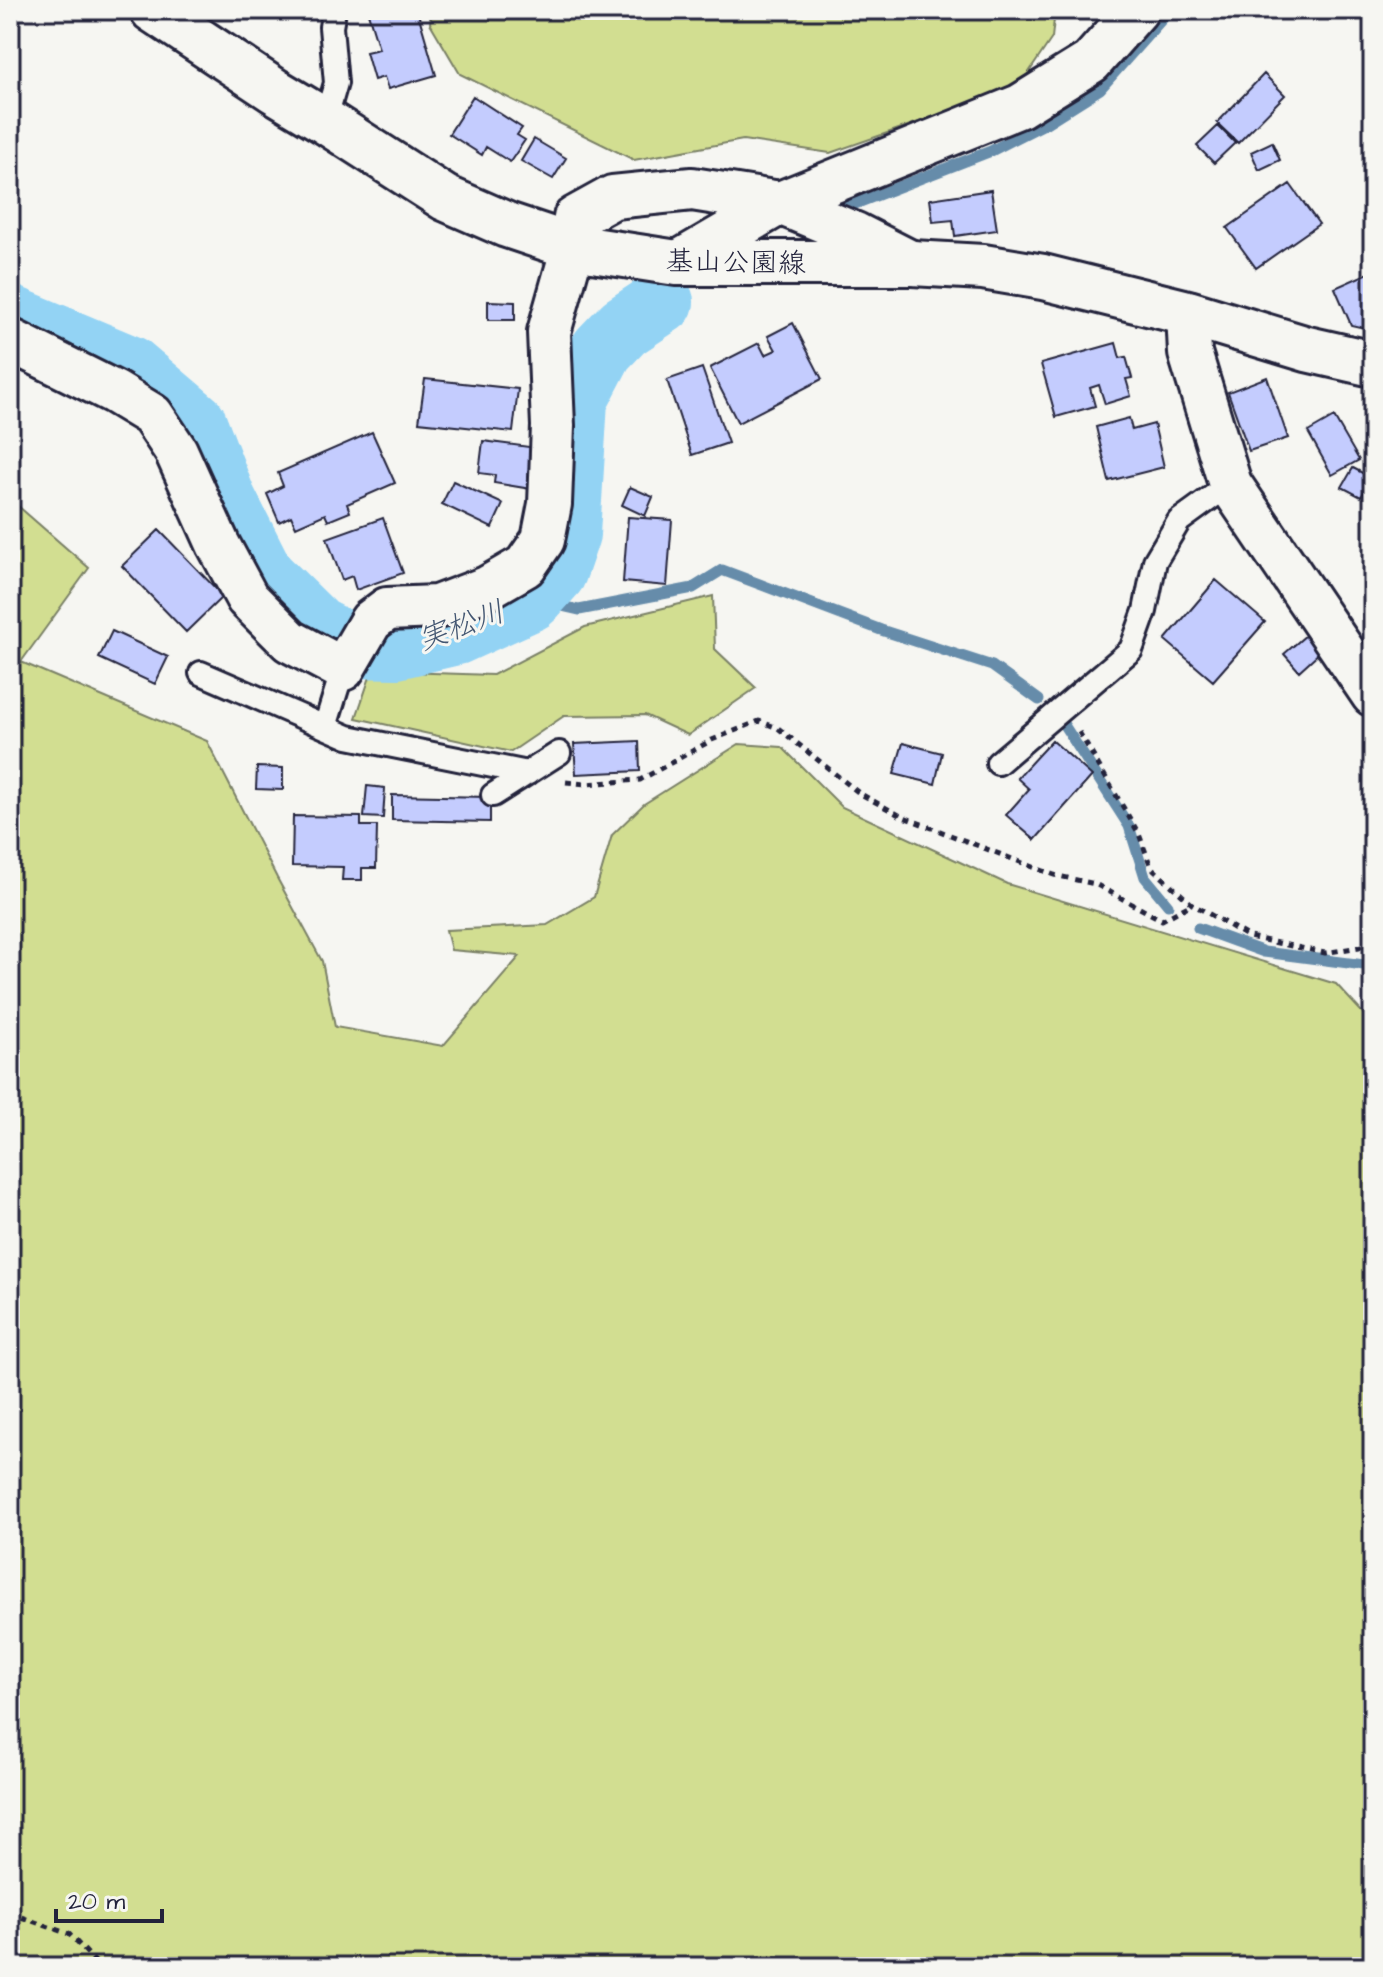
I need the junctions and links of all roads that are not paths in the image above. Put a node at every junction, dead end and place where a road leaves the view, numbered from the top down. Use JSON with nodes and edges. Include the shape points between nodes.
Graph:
{"nodes":[{"id":1,"x":153,"y":10,"type":"edge"},
{"id":2,"x":334,"y":10,"type":"edge"},
{"id":3,"x":1137,"y":10,"type":"edge"},
{"id":4,"x":325,"y":121,"type":"junction"},
{"id":5,"x":780,"y":203,"type":"junction"},
{"id":6,"x":573,"y":247,"type":"junction"},
{"id":7,"x":677,"y":263,"type":"junction"},
{"id":8,"x":912,"y":263,"type":"junction"},
{"id":9,"x":1188,"y":313,"type":"junction"},
{"id":10,"x":10,"y":340,"type":"edge"},
{"id":11,"x":1373,"y":364,"type":"edge"},
{"id":12,"x":1230,"y":484,"type":"junction"},
{"id":13,"x":343,"y":669,"type":"junction"},
{"id":14,"x":201,"y":673,"type":"dead end"},
{"id":15,"x":1373,"y":695,"type":"edge"},
{"id":16,"x":325,"y":727,"type":"junction"},
{"id":17,"x":559,"y":753,"type":"dead end"},
{"id":18,"x":998,"y":763,"type":"dead end"},
{"id":19,"x":528,"y":773,"type":"junction"},
{"id":20,"x":493,"y":795,"type":"dead end"}],
"edges":[{"from":1,"to":4,"type":"main road","name":"基山公園線"},
{"from":2,"to":4,"type":"lane","via":[[336,83]]},
{"from":3,"to":5,"type":"street","via":[[1091,62],[1020,106]]},
{"from":4,"to":6,"type":"main road","name":"基山公園線","via":[[445,198]]},
{"from":5,"to":6,"type":"street","via":[[692,189],[613,197],[575,218]]},
{"from":5,"to":7,"type":"street"},
{"from":5,"to":8,"type":"street"},
{"from":6,"to":7,"type":"main road","name":"基山公園線"},
{"from":6,"to":13,"type":"street","via":[[549,332],[553,426],[543,540],[525,566],[487,588],[437,607],[387,609],[371,621]]},
{"from":7,"to":8,"type":"main road","name":"基山公園線"},
{"from":8,"to":9,"type":"main road","name":"基山公園線","via":[[1043,277]]},
{"from":9,"to":11,"type":"main road","name":"基山公園線"},
{"from":9,"to":12,"type":"street","via":[[1190,353]]},
{"from":10,"to":13,"type":"street","via":[[152,415],[176,451],[247,598],[290,641]]},
{"from":12,"to":15,"type":"street"},
{"from":12,"to":18,"type":"lane","via":[[1179,521],[1155,561],[1131,650]]},
{"from":13,"to":16,"type":"lane"},
{"from":14,"to":16,"type":"lane"},
{"from":16,"to":19,"type":"lane","via":[[348,737]]},
{"from":17,"to":19,"type":"lane"},
{"from":19,"to":20,"type":"lane"}]}
